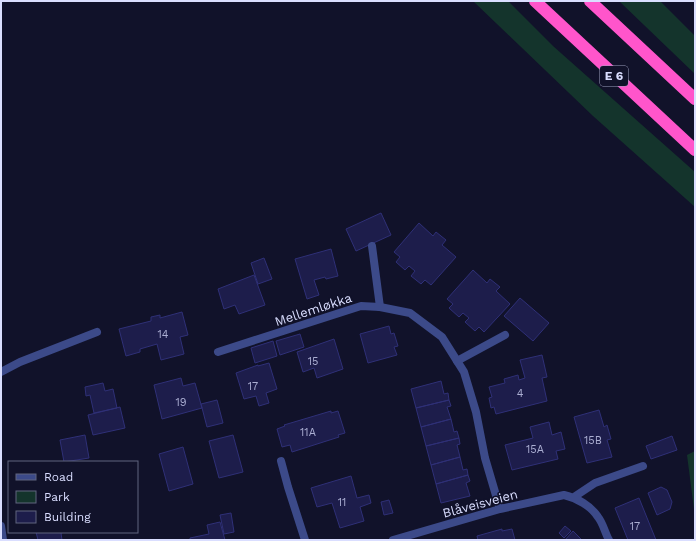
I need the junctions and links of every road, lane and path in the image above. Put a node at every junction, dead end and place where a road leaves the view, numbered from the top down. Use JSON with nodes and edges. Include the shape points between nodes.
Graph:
{"nodes":[{"id":1,"x":535,"y":1,"type":"edge"},
{"id":2,"x":590,"y":1,"type":"edge"},
{"id":3,"x":695,"y":99,"type":"edge"},
{"id":4,"x":695,"y":150,"type":"edge"},
{"id":5,"x":372,"y":246,"type":"dead end"},
{"id":6,"x":380,"y":308,"type":"junction"},
{"id":7,"x":97,"y":332,"type":"dead end"},
{"id":8,"x":505,"y":335,"type":"dead end"},
{"id":9,"x":218,"y":352,"type":"dead end"},
{"id":10,"x":457,"y":361,"type":"junction"},
{"id":11,"x":1,"y":372,"type":"edge"},
{"id":12,"x":281,"y":461,"type":"dead end"},
{"id":13,"x":643,"y":466,"type":"dead end"},
{"id":14,"x":574,"y":497,"type":"junction"},
{"id":15,"x":500,"y":509,"type":"junction"},
{"id":16,"x":1,"y":526,"type":"edge"},
{"id":17,"x":3,"y":540,"type":"edge"},
{"id":18,"x":305,"y":540,"type":"edge"},
{"id":19,"x":393,"y":540,"type":"edge"},
{"id":20,"x":608,"y":540,"type":"edge"}],
"edges":[{"from":1,"to":4,"type":"highway","number":"E 6"},
{"from":2,"to":3,"type":"highway"},
{"from":5,"to":6,"type":"street"},
{"from":6,"to":9,"type":"street","name":"Mellemløkka","via":[[361,306]]},
{"from":6,"to":10,"type":"street","name":"Mellemløkka","via":[[410,313],[442,337]]},
{"from":7,"to":11,"type":"street"},
{"from":8,"to":10,"type":"street"},
{"from":10,"to":15,"type":"street","name":"Mellemløkka","via":[[464,372],[476,412],[485,458]]},
{"from":12,"to":18,"type":"street"},
{"from":13,"to":14,"type":"street","via":[[596,483]]},
{"from":14,"to":15,"type":"street","name":"Blåveisveien","via":[[564,495]]},
{"from":14,"to":20,"type":"street","via":[[598,516]]},
{"from":15,"to":19,"type":"street","name":"Blåveisveien"},
{"from":16,"to":17,"type":"street"}]}
